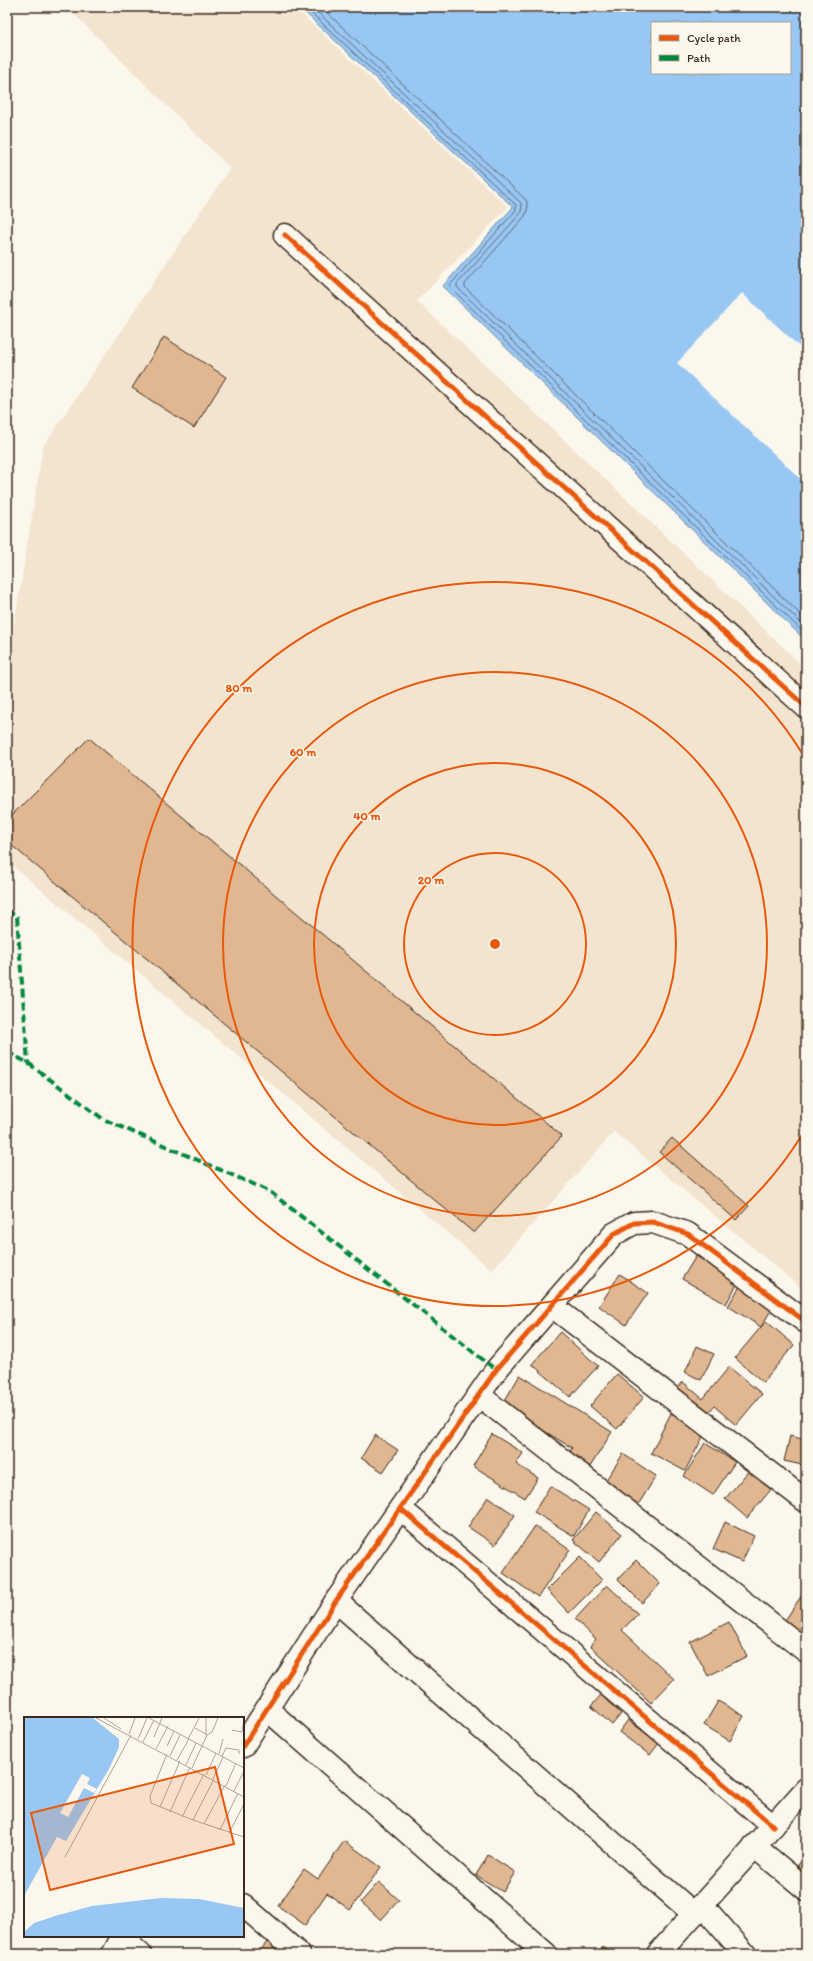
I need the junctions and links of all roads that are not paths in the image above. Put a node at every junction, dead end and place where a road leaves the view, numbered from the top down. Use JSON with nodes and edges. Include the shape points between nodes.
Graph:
{"nodes":[{"id":1,"x":285,"y":235,"type":"dead end"},
{"id":2,"x":806,"y":707,"type":"edge"},
{"id":3,"x":552,"y":1306,"type":"junction"},
{"id":4,"x":806,"y":1322,"type":"edge"},
{"id":5,"x":480,"y":1396,"type":"junction"},
{"id":6,"x":806,"y":1501,"type":"edge"},
{"id":7,"x":401,"y":1509,"type":"junction"},
{"id":8,"x":336,"y":1601,"type":"junction"},
{"id":9,"x":806,"y":1651,"type":"edge"},
{"id":10,"x":267,"y":1709,"type":"junction"},
{"id":11,"x":244,"y":1744,"type":"edge"},
{"id":12,"x":806,"y":1789,"type":"edge"},
{"id":13,"x":773,"y":1826,"type":"junction"},
{"id":14,"x":754,"y":1846,"type":"junction"},
{"id":15,"x":806,"y":1888,"type":"edge"},
{"id":16,"x":244,"y":1906,"type":"edge"},
{"id":17,"x":698,"y":1909,"type":"junction"},
{"id":18,"x":119,"y":1943,"type":"edge"},
{"id":19,"x":140,"y":1954,"type":"edge"},
{"id":20,"x":299,"y":1954,"type":"edge"},
{"id":21,"x":546,"y":1954,"type":"edge"},
{"id":22,"x":658,"y":1954,"type":"edge"},
{"id":23,"x":745,"y":1954,"type":"edge"}],
"edges":[{"from":1,"to":2,"type":"street"},
{"from":3,"to":4,"type":"street","via":[[614,1234],[634,1223],[653,1222],[688,1234]]},
{"from":3,"to":5,"type":"street","via":[[496,1370]]},
{"from":3,"to":6,"type":"street"},
{"from":5,"to":7,"type":"street"},
{"from":5,"to":9,"type":"street"},
{"from":7,"to":8,"type":"street"},
{"from":7,"to":13,"type":"street"},
{"from":8,"to":10,"type":"street"},
{"from":8,"to":17,"type":"street"},
{"from":10,"to":11,"type":"street"},
{"from":10,"to":21,"type":"street"},
{"from":12,"to":13,"type":"street"},
{"from":13,"to":14,"type":"street"},
{"from":14,"to":15,"type":"street"},
{"from":14,"to":17,"type":"street"},
{"from":16,"to":20,"type":"street"},
{"from":17,"to":22,"type":"street"},
{"from":17,"to":23,"type":"street"},
{"from":18,"to":19,"type":"street"}]}
